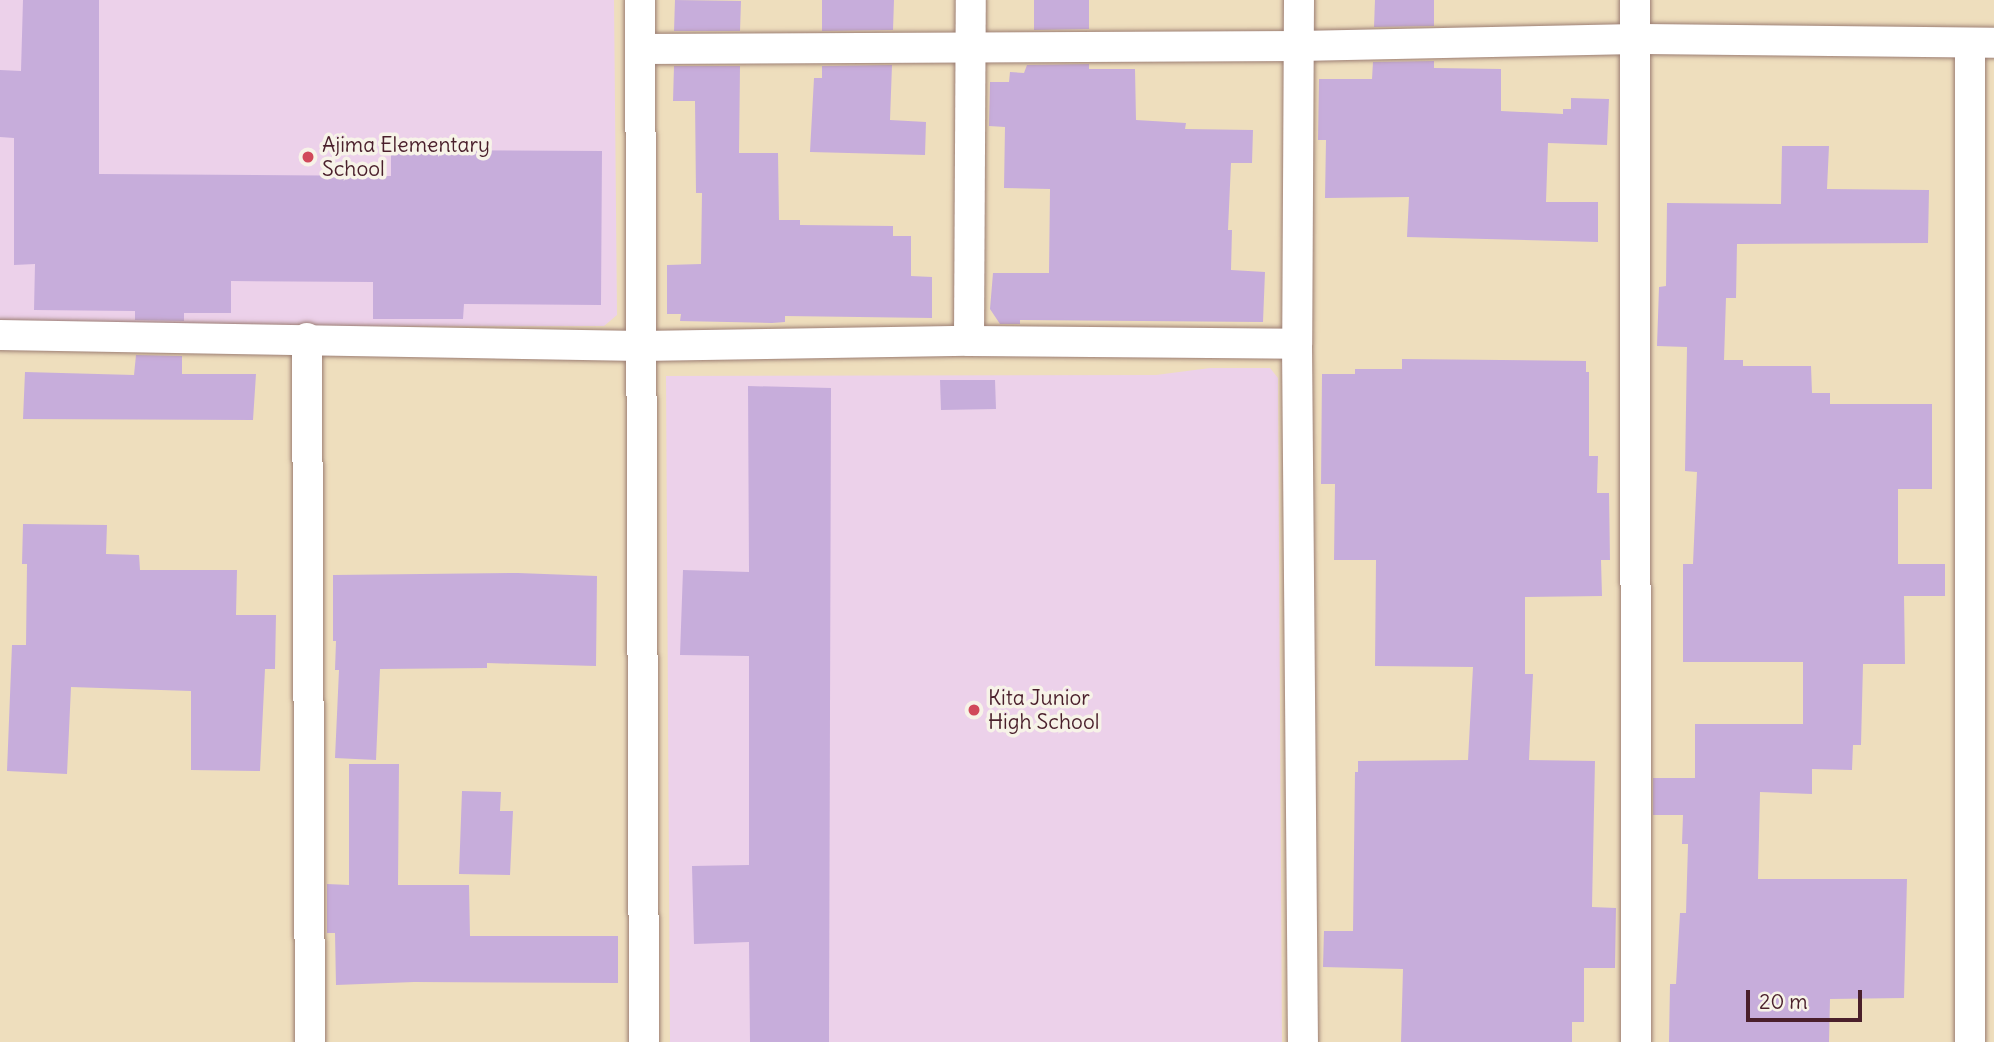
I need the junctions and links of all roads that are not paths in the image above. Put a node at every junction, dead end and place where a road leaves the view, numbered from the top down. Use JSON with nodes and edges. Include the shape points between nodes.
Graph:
{"nodes":[{"id":1,"x":640,"y":0,"type":"edge"},
{"id":2,"x":971,"y":0,"type":"edge"},
{"id":3,"x":1299,"y":0,"type":"edge"},
{"id":4,"x":1635,"y":0,"type":"edge"},
{"id":5,"x":1636,"y":39,"type":"junction"},
{"id":6,"x":1982,"y":43,"type":"edge"},
{"id":7,"x":971,"y":46,"type":"junction"},
{"id":8,"x":1299,"y":46,"type":"junction"},
{"id":9,"x":640,"y":49,"type":"junction"},
{"id":10,"x":0,"y":335,"type":"edge"},
{"id":11,"x":307,"y":338,"type":"junction"},
{"id":12,"x":969,"y":341,"type":"junction"},
{"id":13,"x":1297,"y":344,"type":"junction"},
{"id":14,"x":641,"y":346,"type":"junction"},
{"id":15,"x":310,"y":1042,"type":"edge"},
{"id":16,"x":644,"y":1042,"type":"edge"},
{"id":17,"x":1303,"y":1042,"type":"edge"},
{"id":18,"x":1636,"y":1042,"type":"edge"},
{"id":19,"x":1970,"y":1042,"type":"edge"}],
"edges":[{"from":1,"to":9,"type":"street"},
{"from":2,"to":7,"type":"street"},
{"from":3,"to":8,"type":"street"},
{"from":4,"to":5,"type":"street"},
{"from":5,"to":6,"type":"street"},
{"from":5,"to":8,"type":"street"},
{"from":5,"to":18,"type":"street"},
{"from":6,"to":19,"type":"street"},
{"from":7,"to":8,"type":"street"},
{"from":7,"to":9,"type":"street"},
{"from":7,"to":12,"type":"street"},
{"from":8,"to":13,"type":"street"},
{"from":9,"to":14,"type":"street"},
{"from":10,"to":11,"type":"street"},
{"from":11,"to":14,"type":"street"},
{"from":11,"to":15,"type":"street"},
{"from":12,"to":13,"type":"street"},
{"from":12,"to":14,"type":"street"},
{"from":13,"to":17,"type":"street"},
{"from":14,"to":16,"type":"street"}]}
